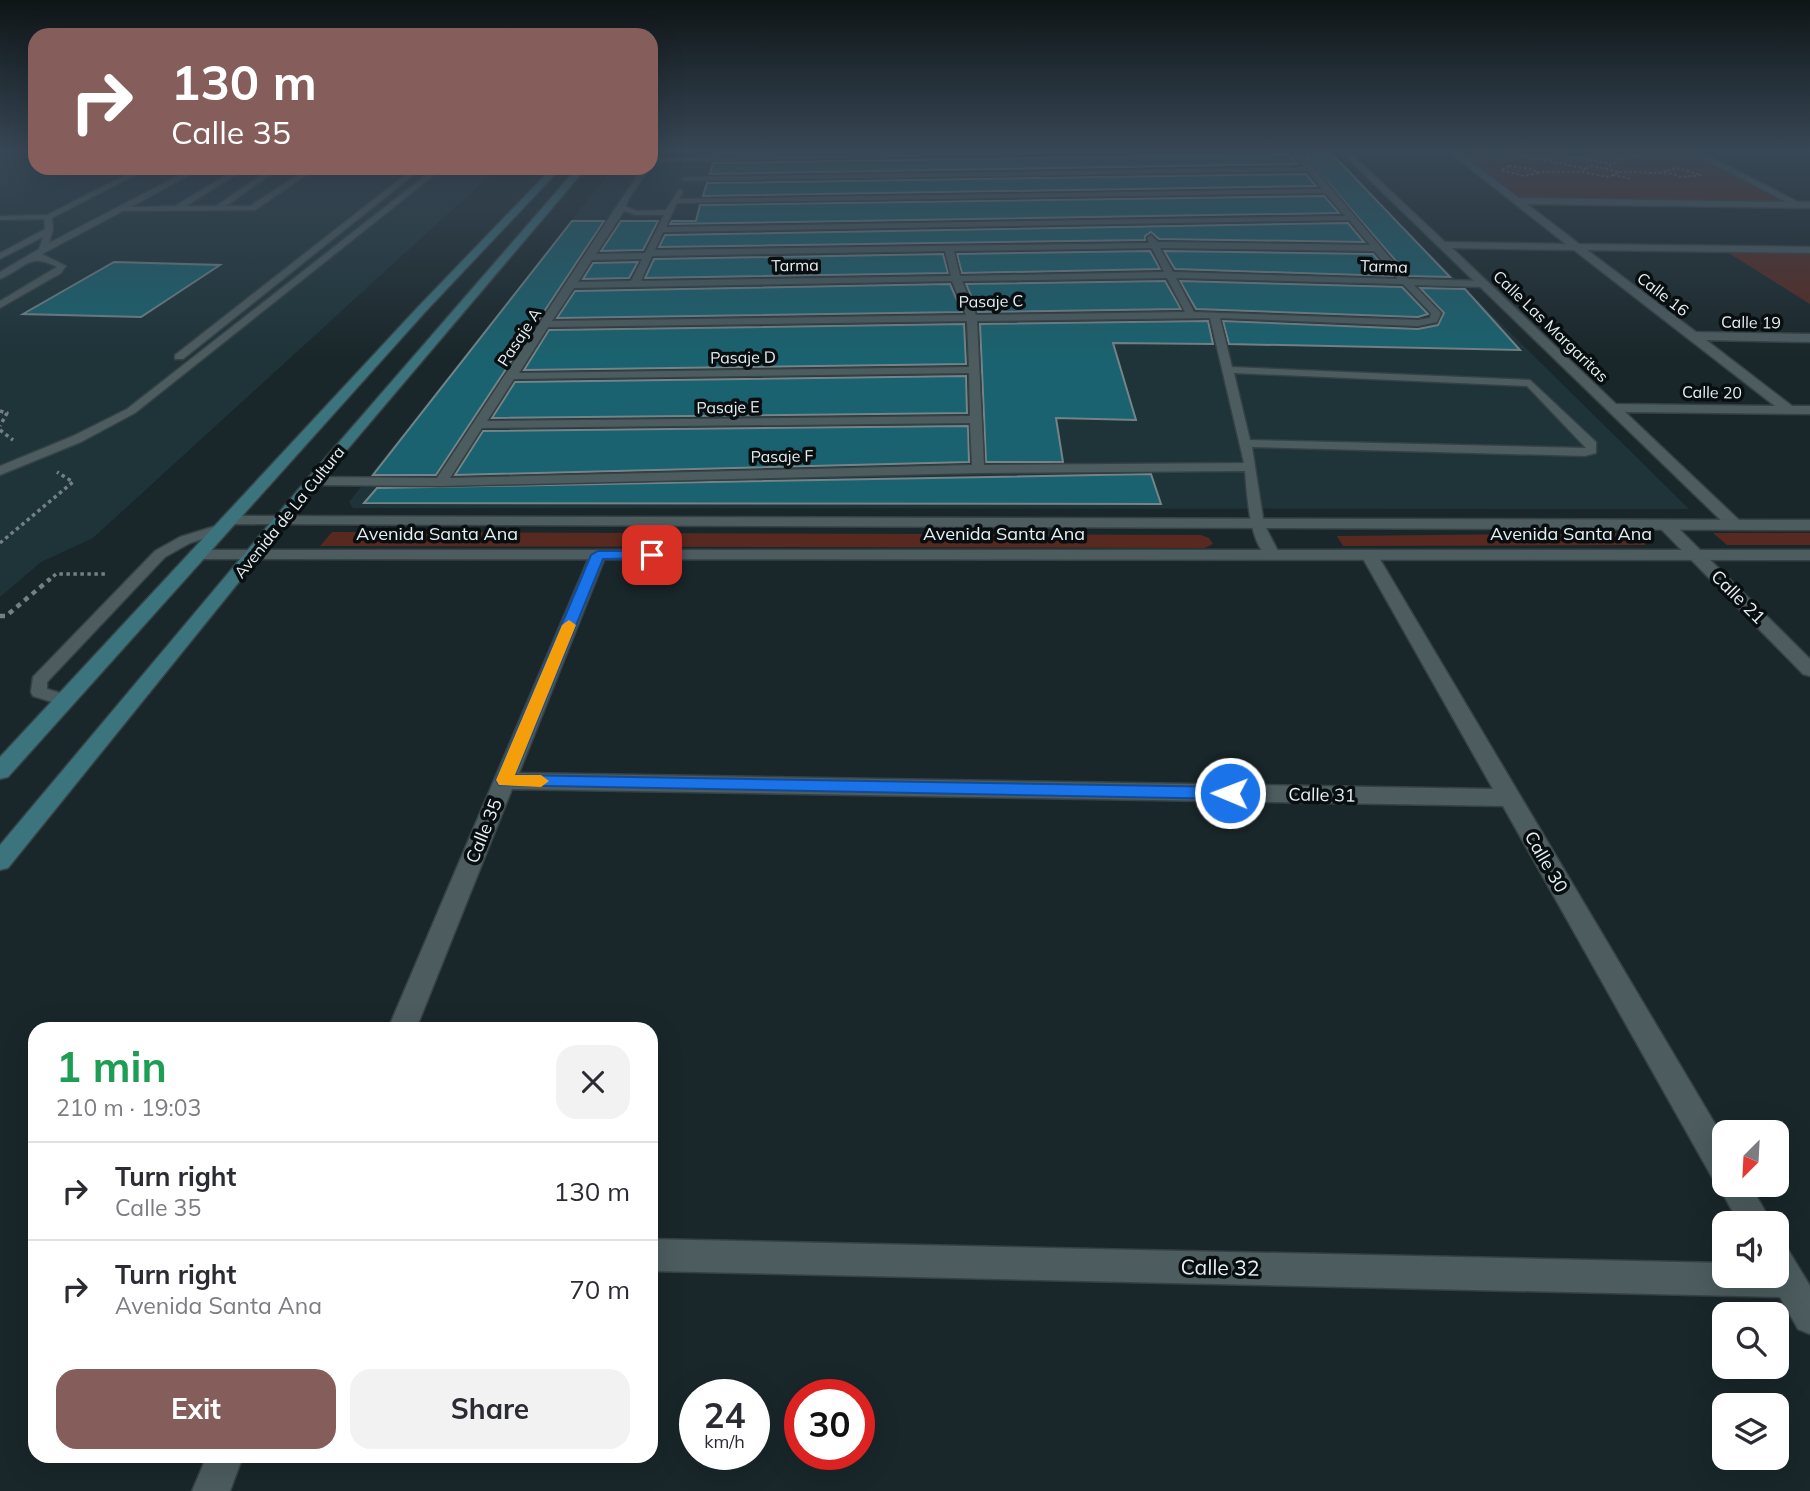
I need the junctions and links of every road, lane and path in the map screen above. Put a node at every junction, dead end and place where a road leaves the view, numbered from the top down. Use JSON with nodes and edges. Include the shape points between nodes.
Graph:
{"nodes":[{"id":1,"x":48,"y":221,"type":"edge"},
{"id":2,"x":99,"y":221,"type":"edge"},
{"id":3,"x":352,"y":221,"type":"edge"},
{"id":4,"x":372,"y":221,"type":"edge"},
{"id":5,"x":507,"y":221,"type":"edge"},
{"id":6,"x":537,"y":221,"type":"edge"},
{"id":7,"x":614,"y":221,"type":"edge"},
{"id":8,"x":665,"y":221,"type":"edge"},
{"id":9,"x":722,"y":221,"type":"edge"},
{"id":10,"x":884,"y":221,"type":"edge"},
{"id":11,"x":932,"y":221,"type":"edge"},
{"id":12,"x":999,"y":221,"type":"edge"},
{"id":13,"x":1142,"y":221,"type":"edge"},
{"id":14,"x":1355,"y":221,"type":"edge"},
{"id":15,"x":1417,"y":221,"type":"edge"},
{"id":16,"x":1542,"y":221,"type":"edge"},
{"id":17,"x":933,"y":224,"type":"junction"},
{"id":18,"x":661,"y":229,"type":"junction"},
{"id":19,"x":49,"y":230,"type":"junction"},
{"id":20,"x":1154,"y":245,"type":"junction"},
{"id":21,"x":1443,"y":245,"type":"junction"},
{"id":22,"x":1576,"y":247,"type":"junction"},
{"id":23,"x":949,"y":248,"type":"junction"},
{"id":24,"x":1379,"y":248,"type":"junction"},
{"id":25,"x":1810,"y":250,"type":"edge"},
{"id":26,"x":39,"y":253,"type":"junction"},
{"id":27,"x":649,"y":255,"type":"junction"},
{"id":28,"x":0,"y":256,"type":"edge"},
{"id":29,"x":589,"y":257,"type":"junction"},
{"id":30,"x":1171,"y":275,"type":"junction"},
{"id":31,"x":0,"y":276,"type":"edge"},
{"id":32,"x":956,"y":279,"type":"junction"},
{"id":33,"x":1406,"y":282,"type":"junction"},
{"id":34,"x":635,"y":283,"type":"junction"},
{"id":35,"x":1483,"y":284,"type":"junction"},
{"id":36,"x":570,"y":285,"type":"junction"},
{"id":37,"x":0,"y":305,"type":"edge"},
{"id":38,"x":1191,"y":315,"type":"junction"},
{"id":39,"x":1214,"y":315,"type":"junction"},
{"id":40,"x":972,"y":317,"type":"junction"},
{"id":41,"x":548,"y":324,"type":"junction"},
{"id":42,"x":1692,"y":336,"type":"junction"},
{"id":43,"x":1810,"y":338,"type":"edge"},
{"id":44,"x":174,"y":361,"type":"dead end"},
{"id":45,"x":974,"y":370,"type":"junction"},
{"id":46,"x":1228,"y":370,"type":"junction"},
{"id":47,"x":513,"y":376,"type":"junction"},
{"id":48,"x":120,"y":404,"type":"dead end"},
{"id":49,"x":1613,"y":408,"type":"junction"},
{"id":50,"x":1789,"y":410,"type":"junction"},
{"id":51,"x":1810,"y":410,"type":"edge"},
{"id":52,"x":0,"y":411,"type":"edge"},
{"id":53,"x":977,"y":419,"type":"junction"},
{"id":54,"x":479,"y":425,"type":"junction"},
{"id":55,"x":0,"y":428,"type":"edge"},
{"id":56,"x":77,"y":439,"type":"junction"},
{"id":57,"x":1245,"y":443,"type":"junction"},
{"id":58,"x":34,"y":457,"type":"junction"},
{"id":59,"x":1251,"y":467,"type":"junction"},
{"id":60,"x":978,"y":469,"type":"junction"},
{"id":61,"x":0,"y":471,"type":"edge"},
{"id":62,"x":313,"y":481,"type":"junction"},
{"id":63,"x":441,"y":482,"type":"junction"},
{"id":64,"x":280,"y":521,"type":"junction"},
{"id":65,"x":1257,"y":524,"type":"junction"},
{"id":66,"x":225,"y":525,"type":"junction"},
{"id":67,"x":1666,"y":525,"type":"junction"},
{"id":68,"x":1735,"y":525,"type":"junction"},
{"id":69,"x":1810,"y":525,"type":"edge"},
{"id":70,"x":0,"y":543,"type":"edge"},
{"id":71,"x":197,"y":555,"type":"junction"},
{"id":72,"x":598,"y":555,"type":"junction"},
{"id":73,"x":1273,"y":555,"type":"junction"},
{"id":74,"x":1369,"y":555,"type":"junction"},
{"id":75,"x":1696,"y":555,"type":"junction"},
{"id":76,"x":1810,"y":555,"type":"edge"},
{"id":77,"x":254,"y":556,"type":"junction"},
{"id":78,"x":139,"y":574,"type":"junction"},
{"id":79,"x":0,"y":616,"type":"edge"},
{"id":80,"x":1810,"y":670,"type":"edge"},
{"id":81,"x":65,"y":700,"type":"junction"},
{"id":82,"x":0,"y":772,"type":"edge"},
{"id":83,"x":505,"y":780,"type":"junction"},
{"id":84,"x":1510,"y":798,"type":"junction"},
{"id":85,"x":0,"y":861,"type":"edge"},
{"id":86,"x":405,"y":1022,"type":"edge"},
{"id":87,"x":1712,"y":1147,"type":"edge"},
{"id":88,"x":658,"y":1255,"type":"edge"},
{"id":89,"x":1712,"y":1269,"type":"edge"},
{"id":90,"x":1789,"y":1280,"type":"edge"},
{"id":91,"x":1810,"y":1317,"type":"edge"},
{"id":92,"x":222,"y":1463,"type":"edge"},
{"id":93,"x":211,"y":1491,"type":"edge"}],
"edges":[{"from":1,"to":19,"type":"lane"},
{"from":2,"to":26,"type":"lane"},
{"from":3,"to":44,"type":"lane"},
{"from":4,"to":56,"type":"lane","via":[[131,411]]},
{"from":5,"to":66,"type":"main road","name":"Avenida de La Cultura"},
{"from":6,"to":62,"type":"main road","name":"Avenida de La Cultura"},
{"from":7,"to":29,"type":"lane","name":"Pasaje A"},
{"from":8,"to":18,"type":"lane"},
{"from":9,"to":18,"type":"lane"},
{"from":10,"to":17,"type":"lane"},
{"from":11,"to":17,"type":"lane"},
{"from":12,"to":17,"type":"lane"},
{"from":13,"to":20,"type":"lane"},
{"from":14,"to":24,"type":"lane"},
{"from":15,"to":21,"type":"street","name":"Calle Las Margaritas"},
{"from":16,"to":22,"type":"street","name":"Calle 16"},
{"from":18,"to":27,"type":"lane"},
{"from":19,"to":26,"type":"lane"},
{"from":19,"to":28,"type":"lane"},
{"from":20,"to":23,"type":"lane"},
{"from":20,"to":24,"type":"lane"},
{"from":20,"to":30,"type":"lane"},
{"from":21,"to":22,"type":"street"},
{"from":21,"to":35,"type":"street","name":"Calle Las Margaritas"},
{"from":22,"to":25,"type":"street"},
{"from":22,"to":42,"type":"street","name":"Calle 16"},
{"from":23,"to":27,"type":"lane"},
{"from":23,"to":32,"type":"lane"},
{"from":24,"to":33,"type":"lane"},
{"from":26,"to":31,"type":"lane"},
{"from":26,"to":37,"type":"lane","via":[[62,266]]},
{"from":27,"to":29,"type":"lane"},
{"from":27,"to":34,"type":"lane"},
{"from":29,"to":36,"type":"lane","name":"Pasaje A"},
{"from":30,"to":32,"type":"lane","name":"Tarma"},
{"from":30,"to":33,"type":"lane","name":"Tarma"},
{"from":30,"to":38,"type":"lane"},
{"from":32,"to":34,"type":"lane","name":"Tarma"},
{"from":32,"to":40,"type":"lane"},
{"from":33,"to":35,"type":"lane","name":"Tarma"},
{"from":33,"to":39,"type":"lane","name":"Pasaje C","via":[[1436,313],[1434,320]]},
{"from":34,"to":36,"type":"lane","name":"Tarma"},
{"from":35,"to":49,"type":"street","name":"Calle Las Margaritas"},
{"from":36,"to":41,"type":"lane","name":"Pasaje A"},
{"from":38,"to":39,"type":"lane","name":"Pasaje C"},
{"from":38,"to":40,"type":"lane","name":"Pasaje C"},
{"from":39,"to":46,"type":"lane"},
{"from":40,"to":41,"type":"lane","name":"Pasaje C"},
{"from":40,"to":45,"type":"lane"},
{"from":41,"to":47,"type":"lane","name":"Pasaje A"},
{"from":42,"to":43,"type":"street","name":"Calle 19"},
{"from":42,"to":50,"type":"street","name":"Calle 16"},
{"from":45,"to":47,"type":"lane","name":"Pasaje D"},
{"from":45,"to":53,"type":"lane"},
{"from":46,"to":57,"type":"lane"},
{"from":46,"to":57,"type":"lane","via":[[1530,383],[1592,450]]},
{"from":47,"to":54,"type":"lane","name":"Pasaje A"},
{"from":48,"to":56,"type":"lane"},
{"from":49,"to":50,"type":"street","name":"Calle 20"},
{"from":49,"to":68,"type":"street","name":"Calle Las Margaritas"},
{"from":50,"to":51,"type":"street","name":"Calle 20"},
{"from":52,"to":55,"type":"path","via":[[7,413]]},
{"from":53,"to":54,"type":"lane","name":"Pasaje E"},
{"from":53,"to":60,"type":"lane"},
{"from":54,"to":63,"type":"lane","name":"Pasaje A"},
{"from":55,"to":58,"type":"path"},
{"from":56,"to":58,"type":"lane"},
{"from":57,"to":59,"type":"lane"},
{"from":58,"to":61,"type":"lane"},
{"from":58,"to":70,"type":"path","via":[[74,482]]},
{"from":59,"to":60,"type":"lane","name":"Pasaje F"},
{"from":59,"to":65,"type":"lane"},
{"from":60,"to":63,"type":"lane","name":"Pasaje F"},
{"from":62,"to":63,"type":"lane","name":"Pasaje F"},
{"from":62,"to":64,"type":"main road","name":"Avenida de La Cultura"},
{"from":64,"to":65,"type":"street","name":"Avenida Santa Ana"},
{"from":64,"to":66,"type":"street","name":"Avenida Santa Ana"},
{"from":64,"to":77,"type":"main road","name":"Avenida de La Cultura"},
{"from":65,"to":67,"type":"street","name":"Avenida Santa Ana"},
{"from":65,"to":73,"type":"lane"},
{"from":66,"to":71,"type":"main road","name":"Avenida de La Cultura"},
{"from":66,"to":78,"type":"lane","via":[[160,554]]},
{"from":67,"to":68,"type":"street","name":"Avenida Santa Ana"},
{"from":67,"to":75,"type":"street","name":"Calle 21"},
{"from":68,"to":69,"type":"street","name":"Avenida Santa Ana"},
{"from":71,"to":77,"type":"street","name":"Avenida Santa Ana"},
{"from":71,"to":81,"type":"main road","name":"Avenida de La Cultura"},
{"from":72,"to":73,"type":"street","name":"Avenida Santa Ana"},
{"from":72,"to":77,"type":"street","name":"Avenida Santa Ana"},
{"from":72,"to":83,"type":"street","name":"Calle 35"},
{"from":73,"to":74,"type":"street","name":"Avenida Santa Ana"},
{"from":74,"to":75,"type":"street","name":"Avenida Santa Ana"},
{"from":74,"to":84,"type":"street","name":"Calle 30"},
{"from":75,"to":76,"type":"street","name":"Avenida Santa Ana"},
{"from":75,"to":80,"type":"street","name":"Calle 21"},
{"from":77,"to":85,"type":"main road","name":"Avenida de La Cultura"},
{"from":78,"to":79,"type":"path","via":[[56,574],[6,616]]},
{"from":78,"to":81,"type":"lane","via":[[39,681],[39,692]]},
{"from":81,"to":82,"type":"main road","name":"Avenida de La Cultura"},
{"from":83,"to":84,"type":"street","name":"Calle 31"},
{"from":83,"to":86,"type":"street","name":"Calle 35"},
{"from":84,"to":87,"type":"street","name":"Calle 30"},
{"from":88,"to":89,"type":"street","name":"Calle 32"},
{"from":90,"to":91,"type":"street"},
{"from":92,"to":93,"type":"street"}]}
